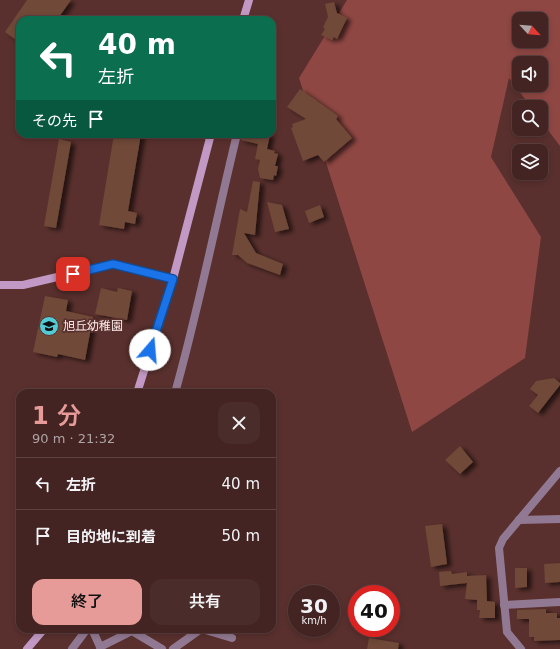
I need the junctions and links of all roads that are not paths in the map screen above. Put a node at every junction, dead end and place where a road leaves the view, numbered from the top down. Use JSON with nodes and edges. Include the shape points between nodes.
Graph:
{"nodes":[{"id":1,"x":249,"y":0,"type":"edge"},
{"id":2,"x":244,"y":16,"type":"edge"},
{"id":3,"x":210,"y":138,"type":"edge"},
{"id":4,"x":236,"y":138,"type":"edge"},
{"id":5,"x":173,"y":279,"type":"junction"},
{"id":6,"x":0,"y":285,"type":"edge"},
{"id":7,"x":138,"y":389,"type":"edge"},
{"id":8,"x":176,"y":389,"type":"edge"},
{"id":9,"x":560,"y":471,"type":"edge"},
{"id":10,"x":560,"y":519,"type":"edge"},
{"id":11,"x":519,"y":520,"type":"junction"},
{"id":12,"x":560,"y":602,"type":"edge"},
{"id":13,"x":504,"y":605,"type":"junction"},
{"id":14,"x":41,"y":633,"type":"edge"},
{"id":15,"x":84,"y":633,"type":"edge"},
{"id":16,"x":94,"y":633,"type":"edge"},
{"id":17,"x":128,"y":633,"type":"edge"},
{"id":18,"x":135,"y":633,"type":"edge"},
{"id":19,"x":196,"y":633,"type":"edge"},
{"id":20,"x":215,"y":633,"type":"edge"},
{"id":21,"x":232,"y":638,"type":"dead end"},
{"id":22,"x":101,"y":648,"type":"edge"},
{"id":23,"x":27,"y":649,"type":"edge"},
{"id":24,"x":72,"y":649,"type":"edge"},
{"id":25,"x":162,"y":649,"type":"edge"},
{"id":26,"x":173,"y":649,"type":"edge"},
{"id":27,"x":521,"y":649,"type":"edge"}],
"edges":[{"from":1,"to":2,"type":"street"},
{"from":3,"to":5,"type":"street"},
{"from":4,"to":8,"type":"street","via":[[208,252],[192,332]]},
{"from":5,"to":6,"type":"street","via":[[113,264],[23,285]]},
{"from":5,"to":7,"type":"street"},
{"from":9,"to":11,"type":"street"},
{"from":10,"to":11,"type":"street"},
{"from":11,"to":13,"type":"street","via":[[499,548]]},
{"from":12,"to":13,"type":"street"},
{"from":13,"to":27,"type":"street","via":[[507,632]]},
{"from":14,"to":23,"type":"street"},
{"from":15,"to":24,"type":"street"},
{"from":16,"to":22,"type":"street"},
{"from":17,"to":22,"type":"street"},
{"from":18,"to":25,"type":"street"},
{"from":19,"to":26,"type":"street"},
{"from":20,"to":21,"type":"street"}]}
